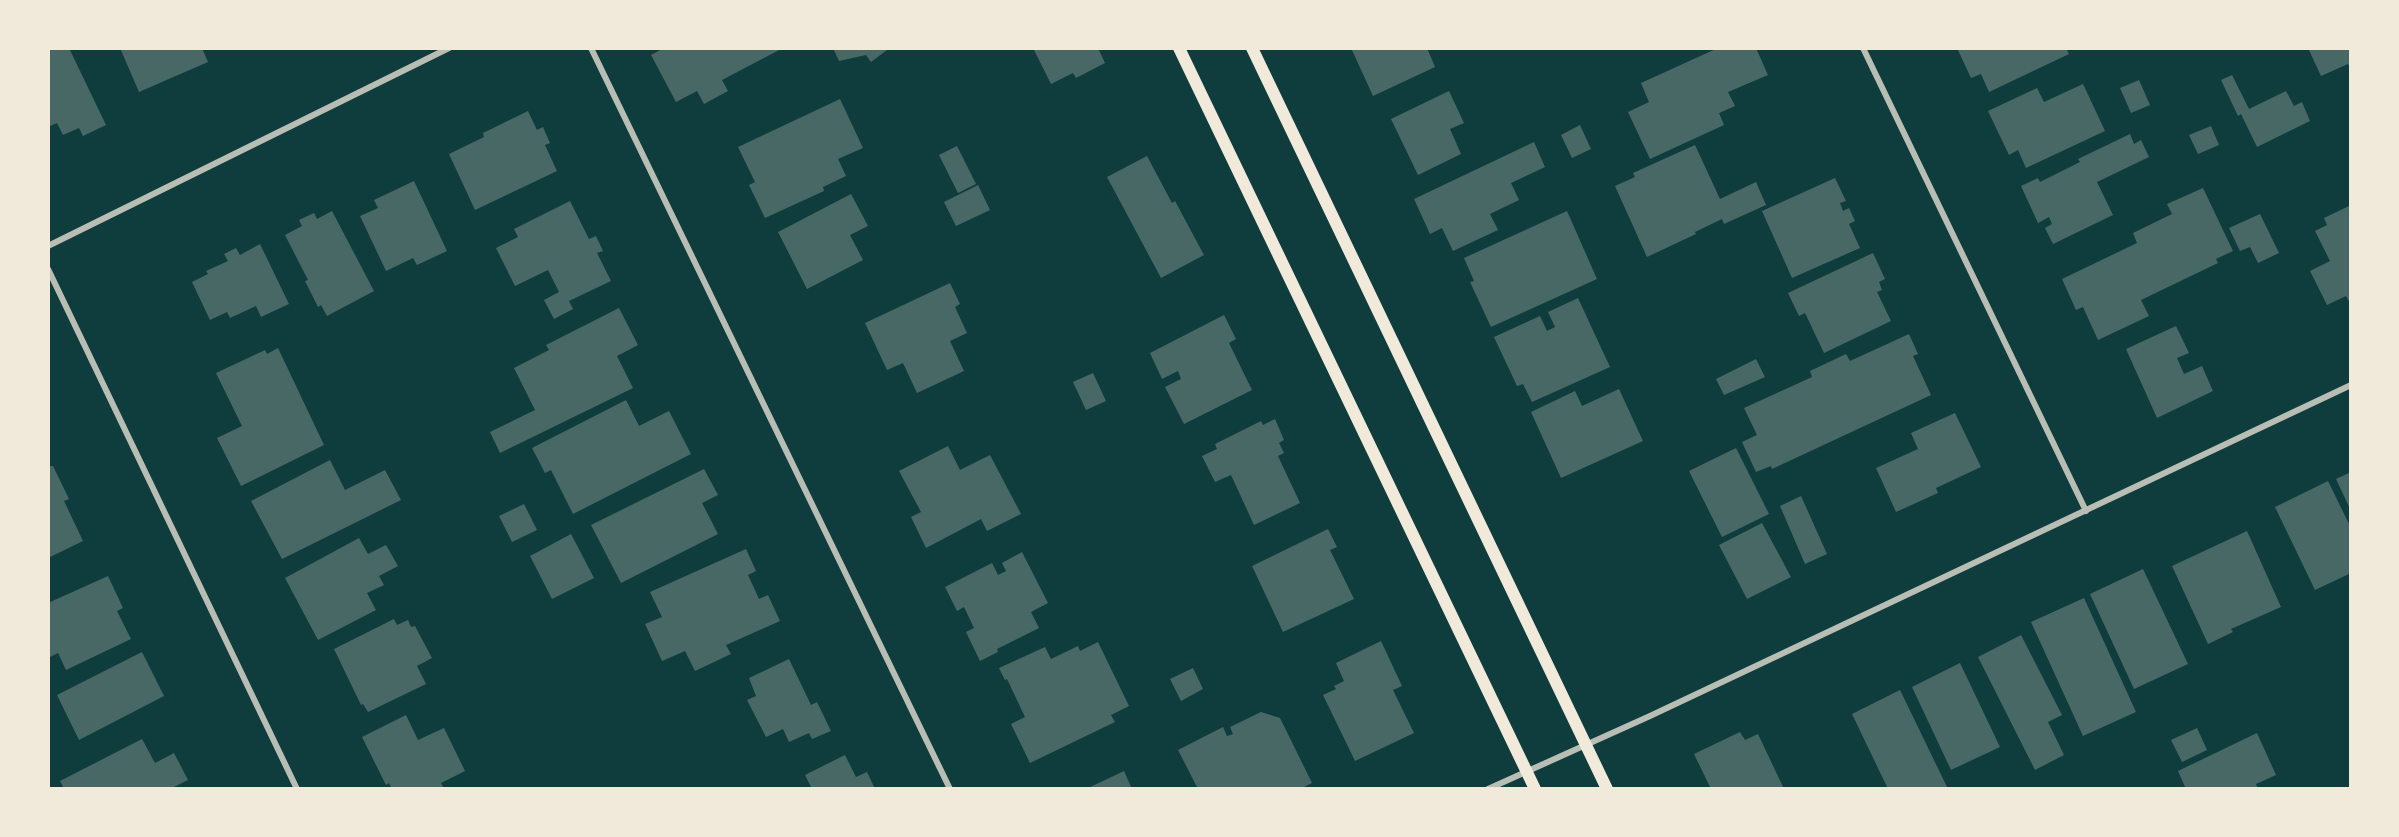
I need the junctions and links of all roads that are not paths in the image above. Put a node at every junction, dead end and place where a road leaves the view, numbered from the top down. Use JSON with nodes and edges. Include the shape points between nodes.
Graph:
{"nodes":[{"id":1,"x":449,"y":48,"type":"edge"},
{"id":2,"x":591,"y":48,"type":"edge"},
{"id":3,"x":1179,"y":48,"type":"edge"},
{"id":4,"x":1252,"y":48,"type":"edge"},
{"id":5,"x":1863,"y":48,"type":"edge"},
{"id":6,"x":48,"y":246,"type":"edge"},
{"id":7,"x":48,"y":269,"type":"edge"},
{"id":8,"x":2351,"y":385,"type":"edge"},
{"id":9,"x":2086,"y":511,"type":"junction"},
{"id":10,"x":1585,"y":745,"type":"junction"},
{"id":11,"x":1527,"y":771,"type":"junction"},
{"id":12,"x":297,"y":789,"type":"edge"},
{"id":13,"x":950,"y":789,"type":"edge"},
{"id":14,"x":1488,"y":789,"type":"edge"},
{"id":15,"x":1535,"y":789,"type":"edge"},
{"id":16,"x":1607,"y":789,"type":"edge"}],
"edges":[{"from":1,"to":6,"type":"street"},
{"from":2,"to":13,"type":"street"},
{"from":3,"to":11,"type":"main road"},
{"from":4,"to":10,"type":"main road"},
{"from":5,"to":9,"type":"street"},
{"from":7,"to":12,"type":"street"},
{"from":8,"to":9,"type":"street"},
{"from":9,"to":10,"type":"street"},
{"from":10,"to":11,"type":"street"},
{"from":10,"to":16,"type":"main road"},
{"from":11,"to":14,"type":"street"},
{"from":11,"to":15,"type":"main road"}]}
